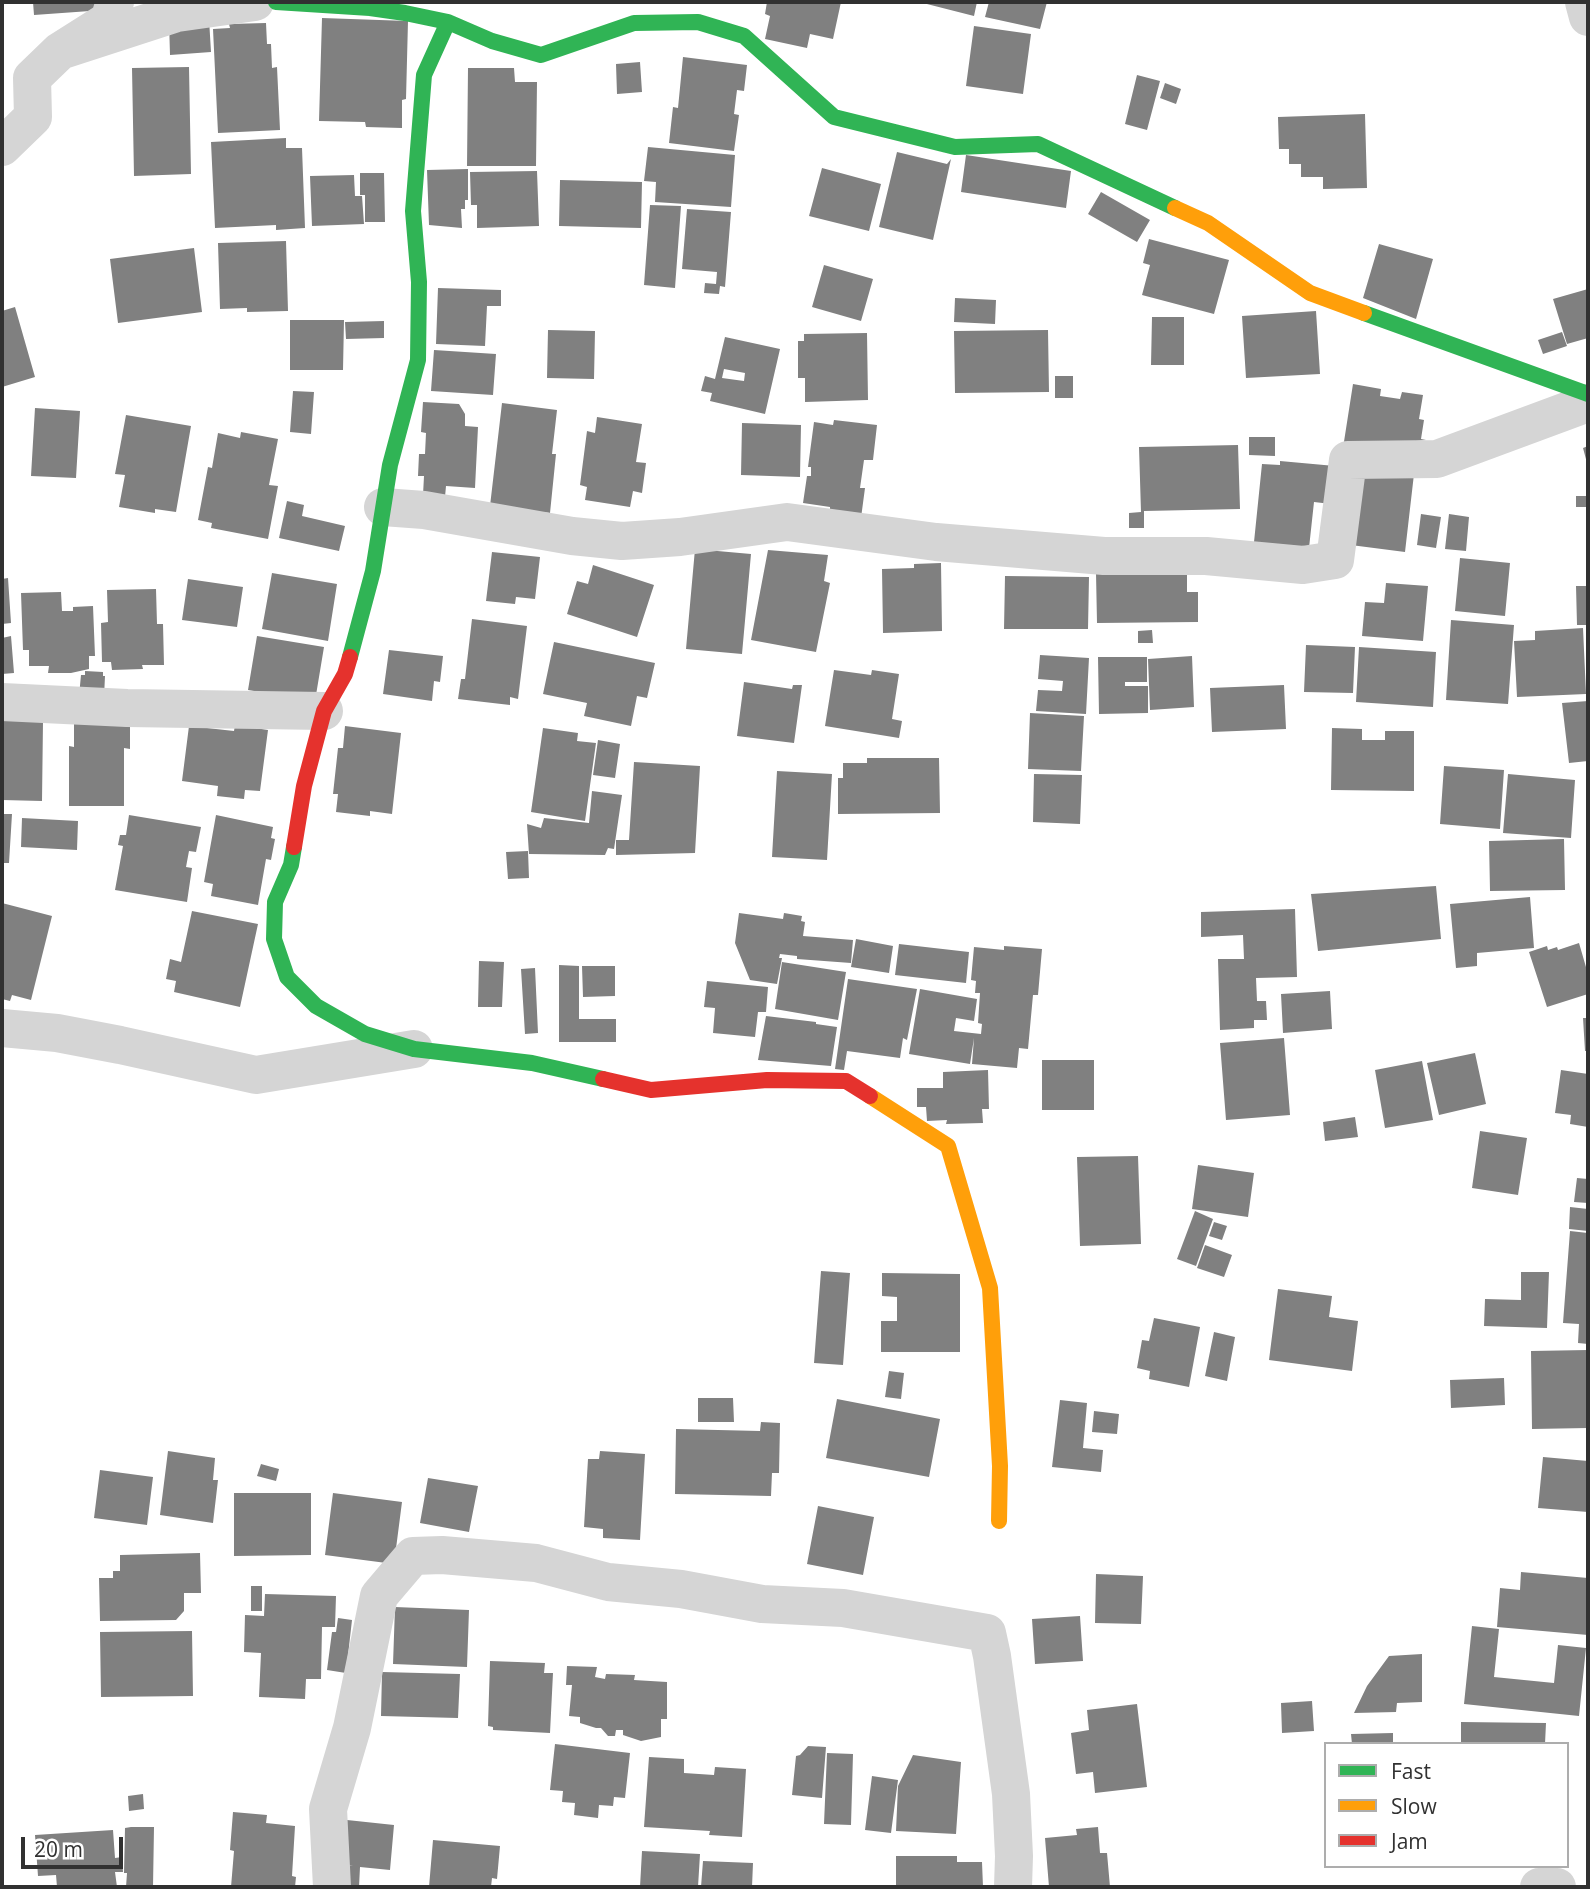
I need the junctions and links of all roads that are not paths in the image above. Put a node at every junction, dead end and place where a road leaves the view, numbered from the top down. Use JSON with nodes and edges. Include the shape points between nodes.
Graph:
{"nodes":[{"id":1,"x":115,"y":2,"type":"edge"},
{"id":2,"x":255,"y":2,"type":"edge"},
{"id":3,"x":276,"y":2,"type":"edge"},
{"id":4,"x":1584,"y":2,"type":"edge"},
{"id":5,"x":1588,"y":17,"type":"edge"},
{"id":6,"x":447,"y":22,"type":"junction"},
{"id":7,"x":60,"y":51,"type":"junction"},
{"id":8,"x":2,"y":147,"type":"edge"},
{"id":9,"x":1588,"y":394,"type":"edge"},
{"id":10,"x":1588,"y":403,"type":"edge"},
{"id":11,"x":383,"y":507,"type":"junction"},
{"id":12,"x":2,"y":702,"type":"edge"},
{"id":13,"x":324,"y":711,"type":"junction"},
{"id":14,"x":2,"y":1028,"type":"edge"},
{"id":15,"x":414,"y":1049,"type":"junction"},
{"id":16,"x":999,"y":1521,"type":"dead end"},
{"id":17,"x":332,"y":1887,"type":"edge"},
{"id":18,"x":1013,"y":1887,"type":"edge"},
{"id":19,"x":1539,"y":1887,"type":"edge"},
{"id":20,"x":1557,"y":1887,"type":"edge"}],
"edges":[{"from":1,"to":7,"type":"street","via":[[108,20]]},
{"from":2,"to":7,"type":"street","via":[[177,13]]},
{"from":3,"to":6,"type":"street","via":[[370,8]]},
{"from":4,"to":5,"type":"street"},
{"from":6,"to":9,"type":"street","via":[[541,55],[634,23],[698,22],[744,36],[834,117],[955,146],[1038,144],[1208,223],[1310,293]]},
{"from":6,"to":11,"type":"street","via":[[424,75],[413,211],[419,282],[418,360]]},
{"from":7,"to":8,"type":"street","via":[[32,78],[33,117]]},
{"from":10,"to":11,"type":"street","via":[[1437,459],[1348,460],[1335,560],[1303,565],[936,542],[788,522],[622,541]]},
{"from":11,"to":13,"type":"street","via":[[373,571],[345,674]]},
{"from":12,"to":13,"type":"street"},
{"from":13,"to":15,"type":"street","via":[[303,786],[291,865],[275,902],[274,939],[287,977],[316,1006],[365,1034]]},
{"from":14,"to":15,"type":"street","via":[[57,1033],[256,1074]]},
{"from":15,"to":16,"type":"street","via":[[532,1063],[651,1090],[767,1080],[846,1081],[948,1146],[990,1288]]},
{"from":17,"to":18,"type":"street","via":[[328,1809],[352,1728],[379,1596],[414,1556],[442,1555],[536,1563],[608,1582],[762,1604],[843,1608],[987,1633],[1011,1794]]},
{"from":19,"to":20,"type":"street"}]}
